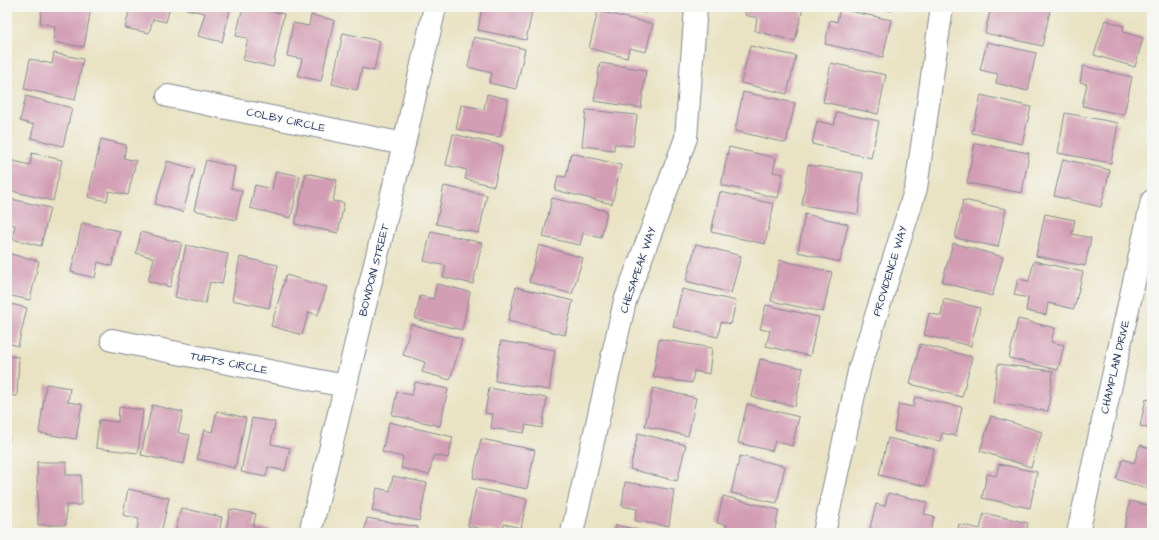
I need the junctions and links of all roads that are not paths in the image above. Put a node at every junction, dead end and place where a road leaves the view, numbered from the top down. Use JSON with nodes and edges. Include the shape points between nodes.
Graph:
{"nodes":[{"id":1,"x":435,"y":7,"type":"edge"},
{"id":2,"x":696,"y":7,"type":"edge"},
{"id":3,"x":942,"y":7,"type":"edge"},
{"id":4,"x":168,"y":96,"type":"dead end"},
{"id":5,"x":404,"y":144,"type":"junction"},
{"id":6,"x":1152,"y":201,"type":"edge"},
{"id":7,"x":112,"y":340,"type":"dead end"},
{"id":8,"x":345,"y":386,"type":"junction"},
{"id":9,"x":310,"y":533,"type":"edge"},
{"id":10,"x":572,"y":533,"type":"edge"},
{"id":11,"x":824,"y":533,"type":"edge"},
{"id":12,"x":1078,"y":533,"type":"edge"}],
"edges":[{"from":1,"to":5,"type":"street","name":"BOWDOIN STREET"},
{"from":2,"to":10,"type":"street","name":"CHESAPEAK WAY","via":[[686,138],[625,301]]},
{"from":3,"to":11,"type":"street","name":"PROVIDENCE WAY","via":[[916,188],[860,367]]},
{"from":4,"to":5,"type":"street","name":"COLBY CIRCLE"},
{"from":5,"to":8,"type":"street","name":"BOWDOIN STREET"},
{"from":6,"to":12,"type":"street","name":"CHAMPLAIN DRIVE"},
{"from":7,"to":8,"type":"street","name":"TUFTS CIRCLE"},
{"from":8,"to":9,"type":"street","name":"BOWDOIN STREET"}]}
